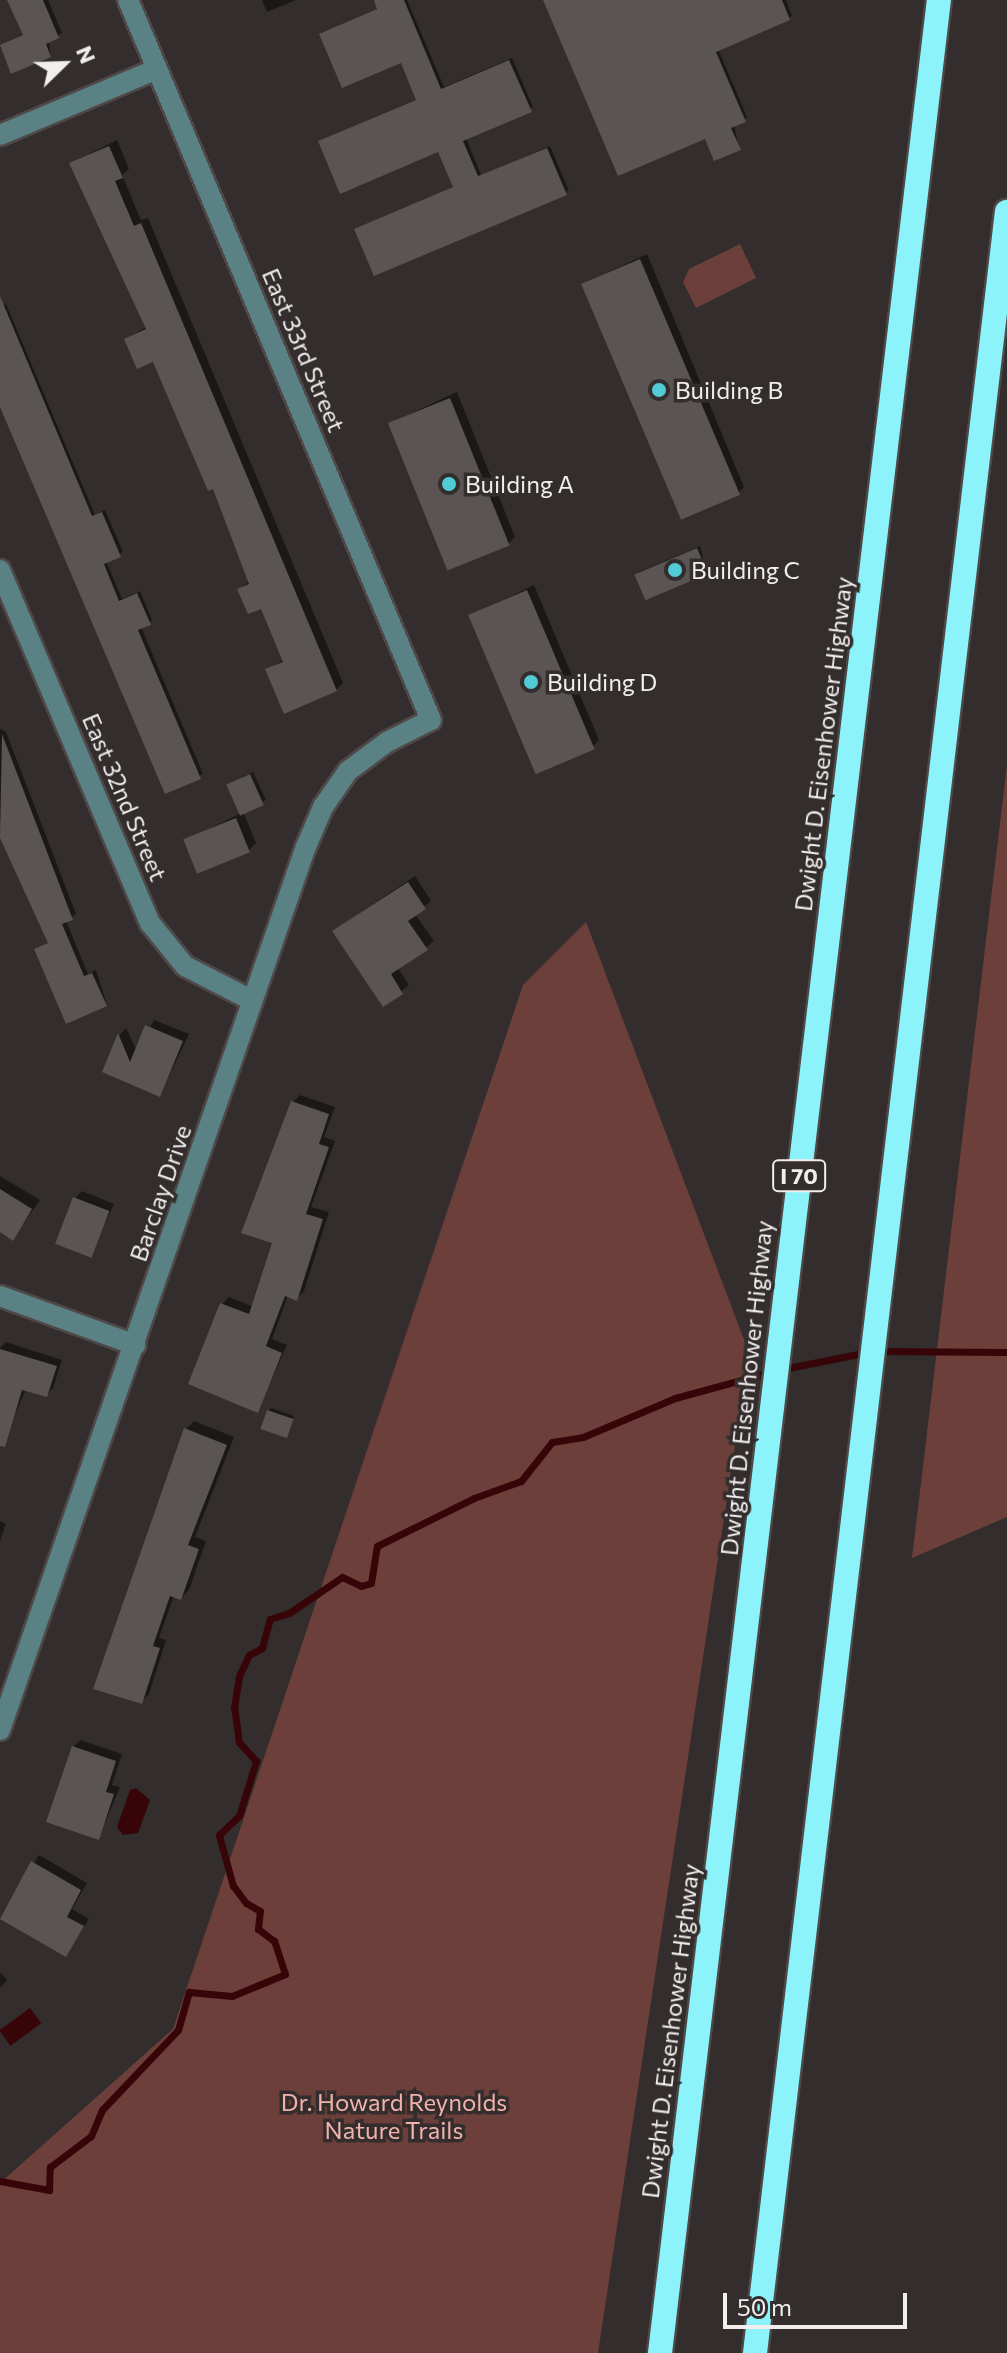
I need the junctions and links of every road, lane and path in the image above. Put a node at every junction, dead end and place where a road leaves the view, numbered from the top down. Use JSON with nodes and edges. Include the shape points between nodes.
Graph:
{"nodes":[{"id":1,"x":128,"y":0,"type":"edge"},
{"id":2,"x":939,"y":0,"type":"edge"},
{"id":3,"x":157,"y":69,"type":"junction"},
{"id":4,"x":0,"y":135,"type":"edge"},
{"id":5,"x":1007,"y":212,"type":"edge"},
{"id":6,"x":0,"y":570,"type":"edge"},
{"id":7,"x":431,"y":720,"type":"joint"},
{"id":8,"x":253,"y":1001,"type":"junction"},
{"id":9,"x":0,"y":1296,"type":"edge"},
{"id":10,"x":135,"y":1345,"type":"junction"},
{"id":11,"x":0,"y":1730,"type":"edge"},
{"id":12,"x":660,"y":2353,"type":"edge"},
{"id":13,"x":755,"y":2353,"type":"edge"}],
"edges":[{"from":1,"to":3,"type":"street","name":"East 33rd Street"},
{"from":2,"to":12,"type":"highway","name":"Dwight D. Eisenhower Highway","number":"I 70"},
{"from":3,"to":4,"type":"street"},
{"from":3,"to":7,"type":"street","name":"East 33rd Street"},
{"from":5,"to":13,"type":"highway"},
{"from":6,"to":8,"type":"street","name":"East 32nd Street","via":[[150,923],[185,966]]},
{"from":7,"to":8,"type":"street","name":"Barclay Drive","via":[[367,755],[334,788],[305,849]]},
{"from":8,"to":10,"type":"street","name":"Barclay Drive"},
{"from":9,"to":10,"type":"street"},
{"from":10,"to":11,"type":"street","name":"Barclay Drive"}]}
